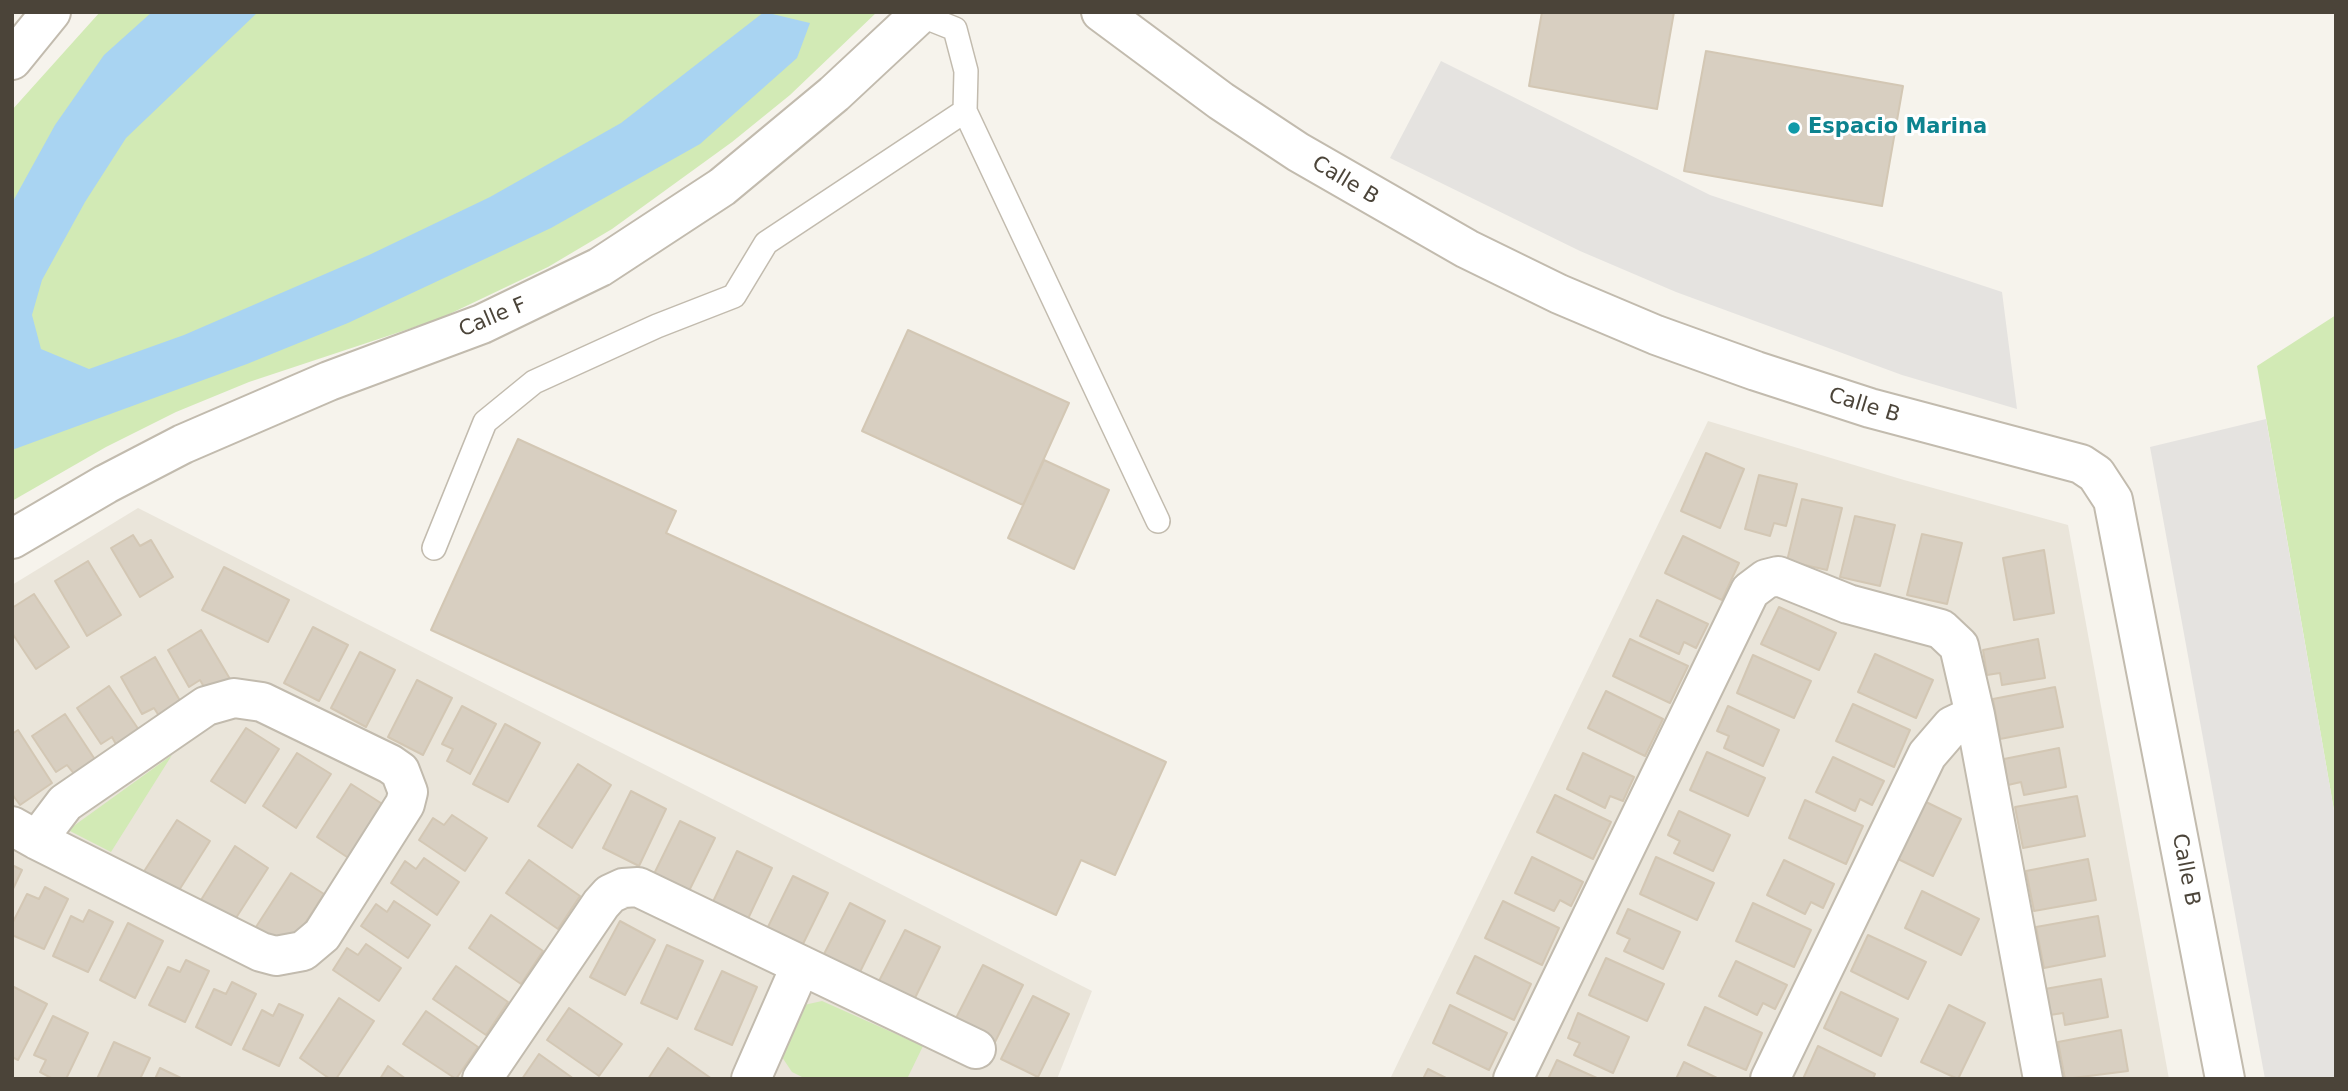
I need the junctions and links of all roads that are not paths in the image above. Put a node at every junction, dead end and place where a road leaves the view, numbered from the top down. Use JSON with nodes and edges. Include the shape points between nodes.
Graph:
{"nodes":[{"id":1,"x":51,"y":12,"type":"edge"},
{"id":2,"x":1101,"y":12,"type":"edge"},
{"id":3,"x":921,"y":13,"type":"edge"},
{"id":4,"x":12,"y":60,"type":"edge"},
{"id":5,"x":965,"y":111,"type":"junction"},
{"id":6,"x":1158,"y":521,"type":"dead end"},
{"id":7,"x":12,"y":540,"type":"edge"},
{"id":8,"x":434,"y":548,"type":"dead end"},
{"id":9,"x":1975,"y":715,"type":"junction"},
{"id":10,"x":25,"y":833,"type":"edge"},
{"id":11,"x":801,"y":965,"type":"junction"},
{"id":12,"x":976,"y":1049,"type":"dead end"},
{"id":13,"x":756,"y":1077,"type":"edge"},
{"id":14,"x":482,"y":1079,"type":"edge"},
{"id":15,"x":1513,"y":1079,"type":"edge"},
{"id":16,"x":1770,"y":1079,"type":"edge"},
{"id":17,"x":2043,"y":1079,"type":"edge"},
{"id":18,"x":2225,"y":1079,"type":"edge"}],
"edges":[{"from":1,"to":4,"type":"street"},
{"from":2,"to":18,"type":"street","name":"Calle B","via":[[1298,152],[1456,243],[1559,294],[1756,371],[1870,408],[2081,464],[2096,474],[2113,500]]},
{"from":3,"to":5,"type":"lane","via":[[955,29],[966,71]]},
{"from":3,"to":7,"type":"street","name":"Calle F","via":[[834,94],[722,187],[600,267],[482,324],[317,386],[183,444]]},
{"from":5,"to":6,"type":"lane"},
{"from":5,"to":8,"type":"lane","via":[[766,243],[734,296],[534,382],[485,422]]},
{"from":9,"to":15,"type":"street","via":[[1959,646],[1941,629],[1848,604],[1778,576],[1757,584]]},
{"from":9,"to":16,"type":"street","via":[[1952,726],[1927,755]]},
{"from":9,"to":17,"type":"street"},
{"from":10,"to":10,"type":"street","via":[[261,953],[276,956],[303,951],[322,935],[408,792],[400,771],[390,764],[262,702],[234,698],[206,706]]},
{"from":11,"to":12,"type":"street"},
{"from":11,"to":13,"type":"street"},
{"from":11,"to":14,"type":"street","via":[[652,892],[623,888],[601,904]]}]}
